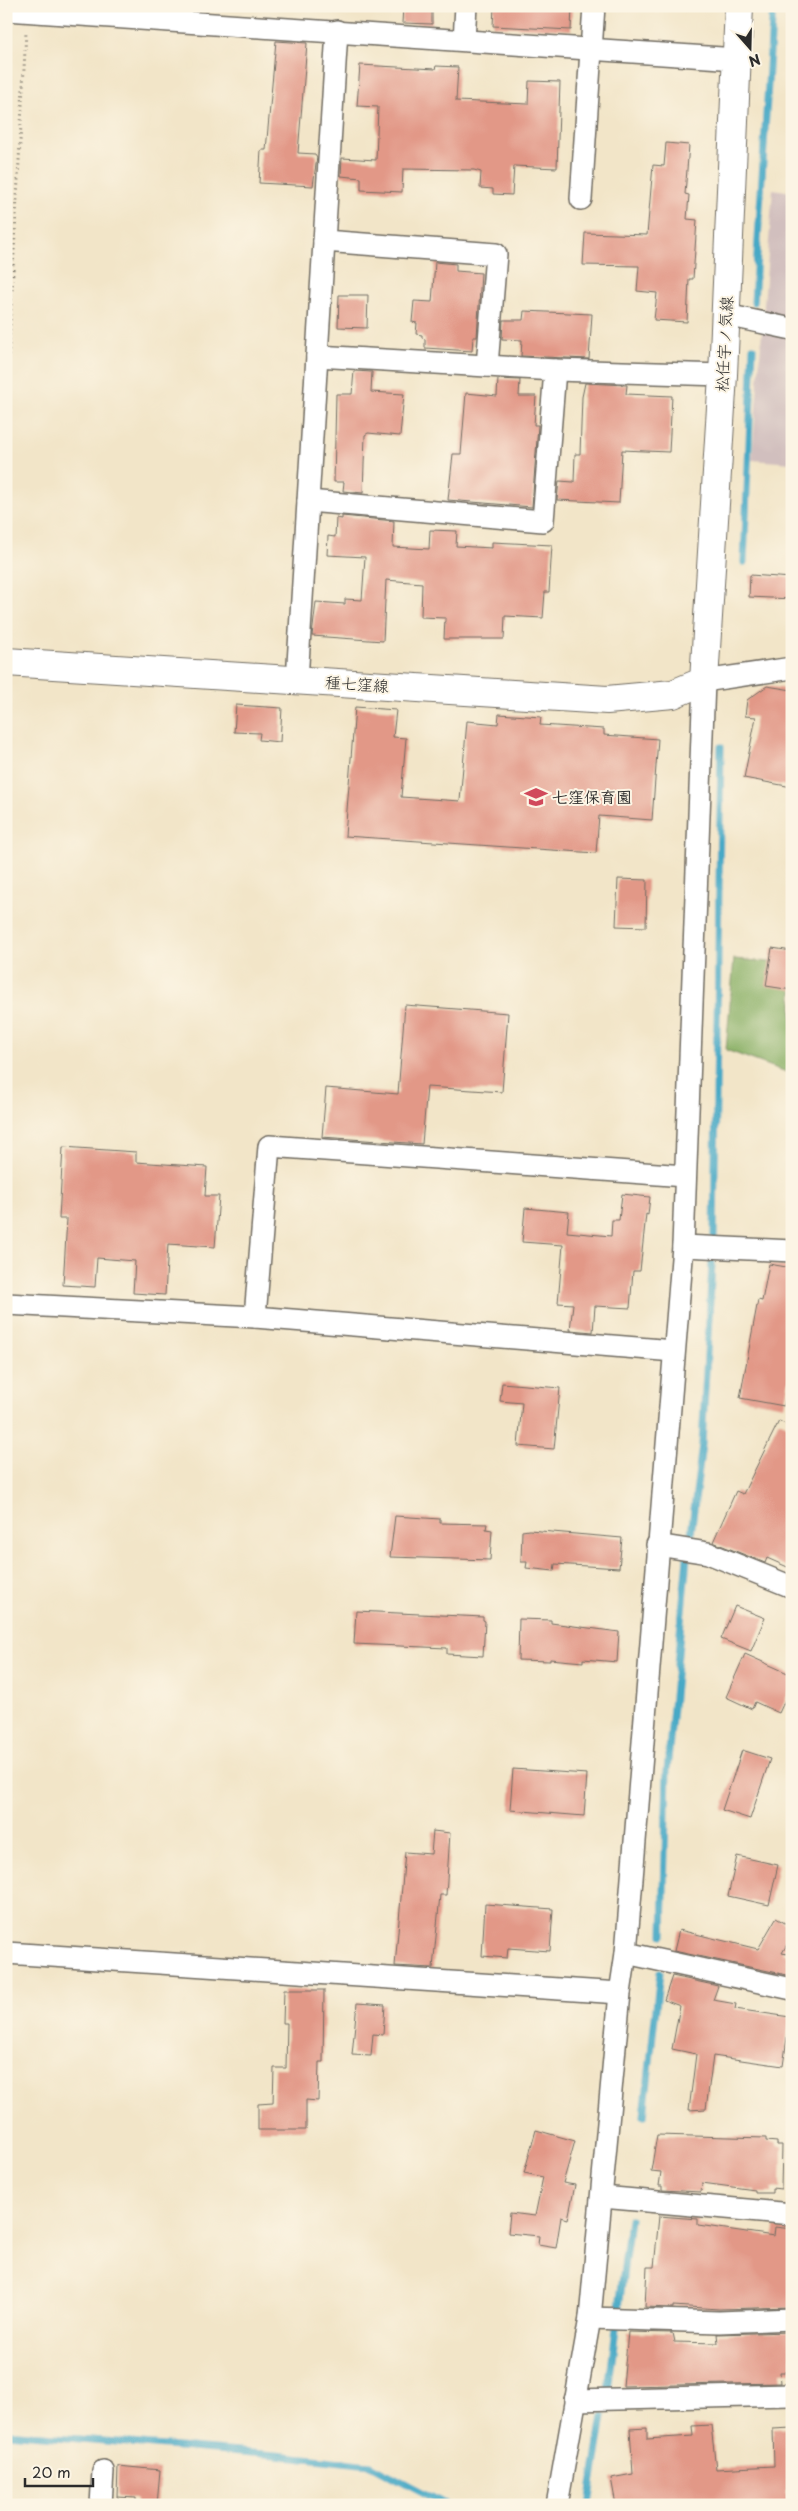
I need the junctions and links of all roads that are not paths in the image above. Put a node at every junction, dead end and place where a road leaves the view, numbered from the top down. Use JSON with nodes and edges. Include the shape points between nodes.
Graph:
{"nodes":[{"id":1,"x":466,"y":6,"type":"edge"},
{"id":2,"x":594,"y":6,"type":"edge"},
{"id":3,"x":739,"y":6,"type":"edge"},
{"id":4,"x":15,"y":11,"type":"edge"},
{"id":5,"x":337,"y":31,"type":"junction"},
{"id":6,"x":464,"y":40,"type":"junction"},
{"id":7,"x":590,"y":48,"type":"junction"},
{"id":8,"x":737,"y":58,"type":"junction"},
{"id":9,"x":581,"y":199,"type":"dead end"},
{"id":10,"x":324,"y":241,"type":"junction"},
{"id":11,"x":726,"y":315,"type":"junction"},
{"id":12,"x":792,"y":328,"type":"edge"},
{"id":13,"x":317,"y":356,"type":"junction"},
{"id":14,"x":488,"y":366,"type":"junction"},
{"id":15,"x":554,"y":370,"type":"junction"},
{"id":16,"x":723,"y":375,"type":"junction"},
{"id":17,"x":308,"y":501,"type":"junction"},
{"id":18,"x":6,"y":662,"type":"edge"},
{"id":19,"x":792,"y":668,"type":"edge"},
{"id":20,"x":297,"y":680,"type":"junction"},
{"id":21,"x":704,"y":681,"type":"junction"},
{"id":22,"x":685,"y":1176,"type":"junction"},
{"id":23,"x":683,"y":1246,"type":"junction"},
{"id":24,"x":792,"y":1251,"type":"edge"},
{"id":25,"x":6,"y":1304,"type":"edge"},
{"id":26,"x":255,"y":1318,"type":"junction"},
{"id":27,"x":674,"y":1351,"type":"junction"},
{"id":28,"x":657,"y":1545,"type":"junction"},
{"id":29,"x":792,"y":1587,"type":"edge"},
{"id":30,"x":6,"y":1953,"type":"edge"},
{"id":31,"x":626,"y":1953,"type":"junction"},
{"id":32,"x":792,"y":1989,"type":"edge"},
{"id":33,"x":620,"y":1993,"type":"junction"},
{"id":34,"x":602,"y":2197,"type":"junction"},
{"id":35,"x":792,"y":2214,"type":"edge"},
{"id":36,"x":590,"y":2318,"type":"junction"},
{"id":37,"x":792,"y":2319,"type":"edge"},
{"id":38,"x":792,"y":2395,"type":"edge"},
{"id":39,"x":575,"y":2400,"type":"junction"},
{"id":40,"x":103,"y":2471,"type":"dead end"},
{"id":41,"x":101,"y":2505,"type":"edge"},
{"id":42,"x":557,"y":2505,"type":"edge"}],
"edges":[{"from":1,"to":6,"type":"street"},
{"from":2,"to":7,"type":"street"},
{"from":3,"to":8,"type":"main road","name":"松任宇ノ気線"},
{"from":4,"to":5,"type":"street"},
{"from":5,"to":6,"type":"street"},
{"from":5,"to":10,"type":"street"},
{"from":6,"to":7,"type":"street"},
{"from":7,"to":8,"type":"street"},
{"from":7,"to":9,"type":"street"},
{"from":8,"to":11,"type":"main road","name":"松任宇ノ気線"},
{"from":10,"to":13,"type":"street"},
{"from":10,"to":14,"type":"street","via":[[496,254]]},
{"from":11,"to":12,"type":"street"},
{"from":11,"to":16,"type":"main road","name":"松任宇ノ気線"},
{"from":13,"to":14,"type":"street"},
{"from":13,"to":17,"type":"street"},
{"from":14,"to":15,"type":"street"},
{"from":15,"to":16,"type":"street"},
{"from":15,"to":17,"type":"street","via":[[543,521]]},
{"from":16,"to":21,"type":"main road","name":"松任宇ノ気線"},
{"from":17,"to":20,"type":"street"},
{"from":18,"to":20,"type":"main road","name":"種七窪線"},
{"from":19,"to":21,"type":"street"},
{"from":20,"to":21,"type":"main road","name":"種七窪線","via":[[607,700],[673,694]]},
{"from":21,"to":22,"type":"street"},
{"from":22,"to":23,"type":"street"},
{"from":22,"to":26,"type":"street","via":[[269,1146]]},
{"from":23,"to":24,"type":"street"},
{"from":23,"to":27,"type":"street"},
{"from":25,"to":26,"type":"street"},
{"from":26,"to":27,"type":"street"},
{"from":27,"to":28,"type":"street"},
{"from":28,"to":29,"type":"street","via":[[708,1553]]},
{"from":28,"to":31,"type":"street"},
{"from":30,"to":33,"type":"street"},
{"from":31,"to":32,"type":"street"},
{"from":31,"to":33,"type":"street"},
{"from":33,"to":34,"type":"street"},
{"from":34,"to":35,"type":"street"},
{"from":34,"to":36,"type":"street"},
{"from":36,"to":37,"type":"street","via":[[719,2322]]},
{"from":36,"to":39,"type":"street"},
{"from":38,"to":39,"type":"street"},
{"from":39,"to":42,"type":"street"},
{"from":40,"to":41,"type":"street"}]}
